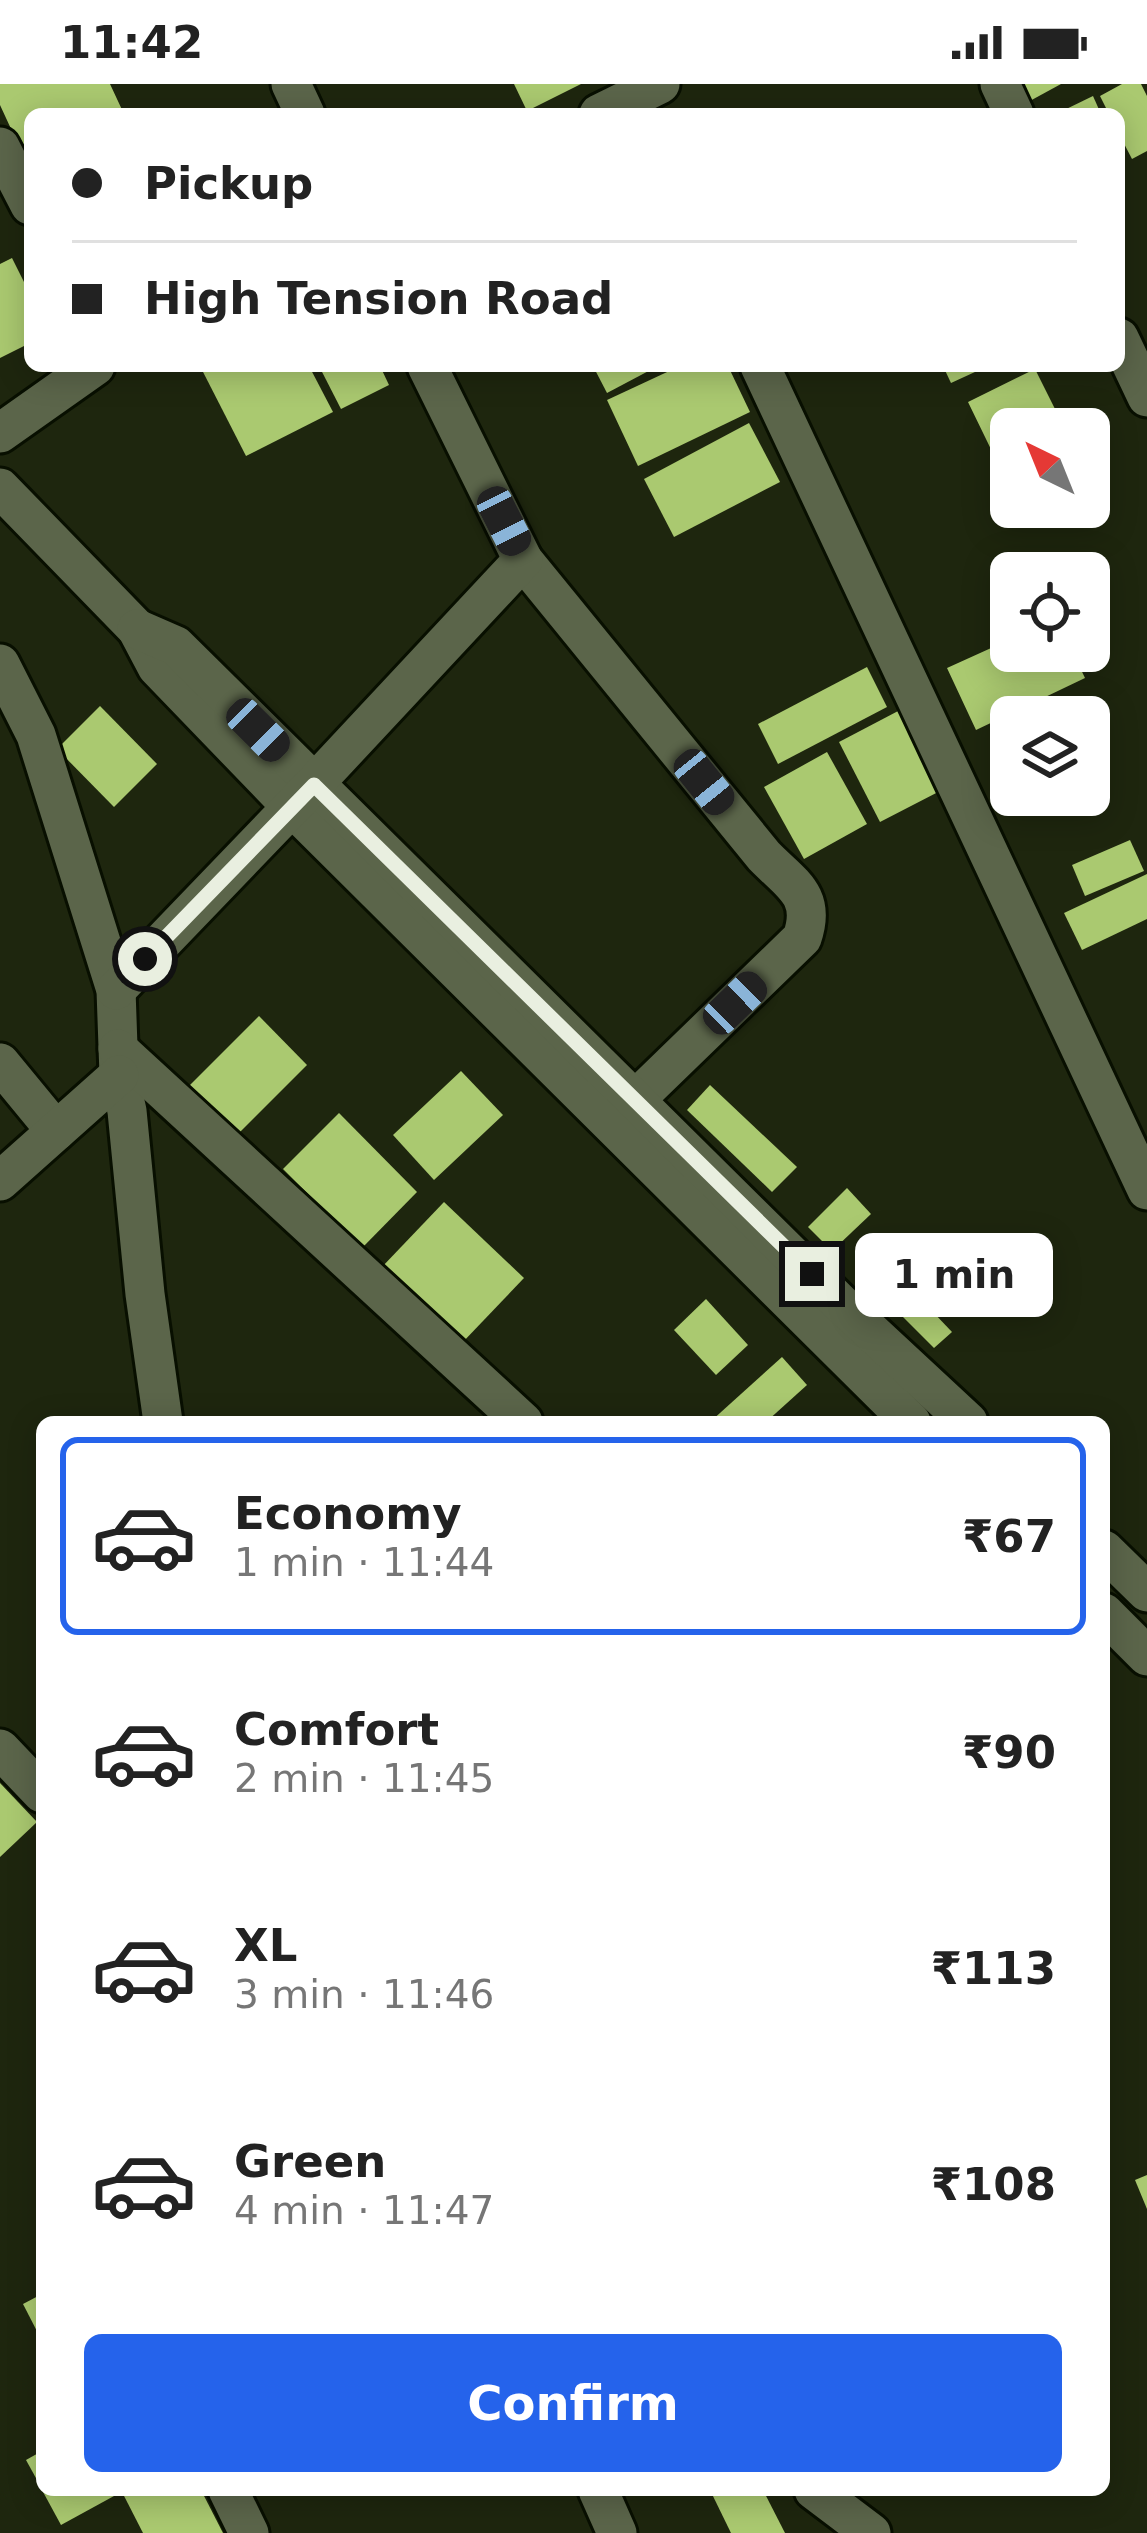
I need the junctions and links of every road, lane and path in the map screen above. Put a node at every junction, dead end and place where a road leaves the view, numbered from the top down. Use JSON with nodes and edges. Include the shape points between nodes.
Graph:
{"nodes":[{"id":1,"x":0,"y":147,"type":"edge"},
{"id":2,"x":24,"y":193,"type":"edge"},
{"id":3,"x":1125,"y":351,"type":"edge"},
{"id":4,"x":86,"y":372,"type":"edge"},
{"id":5,"x":430,"y":372,"type":"edge"},
{"id":6,"x":763,"y":372,"type":"edge"},
{"id":7,"x":1147,"y":397,"type":"edge"},
{"id":8,"x":0,"y":433,"type":"edge"},
{"id":9,"x":0,"y":488,"type":"edge"},
{"id":10,"x":523,"y":560,"type":"junction"},
{"id":11,"x":0,"y":664,"type":"edge"},
{"id":12,"x":302,"y":795,"type":"junction"},
{"id":13,"x":116,"y":990,"type":"junction"},
{"id":14,"x":118,"y":1062,"type":"junction"},
{"id":15,"x":0,"y":1063,"type":"edge"},
{"id":16,"x":634,"y":1100,"type":"junction"},
{"id":17,"x":56,"y":1131,"type":"junction"},
{"id":18,"x":0,"y":1180,"type":"edge"},
{"id":19,"x":1147,"y":1190,"type":"edge"},
{"id":20,"x":162,"y":1416,"type":"edge"},
{"id":21,"x":517,"y":1416,"type":"edge"},
{"id":22,"x":905,"y":1416,"type":"edge"},
{"id":23,"x":962,"y":1416,"type":"edge"},
{"id":24,"x":1110,"y":1556,"type":"edge"},
{"id":25,"x":1147,"y":1592,"type":"edge"},
{"id":26,"x":1110,"y":1619,"type":"edge"},
{"id":27,"x":1147,"y":1656,"type":"edge"},
{"id":28,"x":0,"y":1749,"type":"edge"},
{"id":29,"x":36,"y":1787,"type":"edge"},
{"id":30,"x":231,"y":2496,"type":"edge"},
{"id":31,"x":601,"y":2496,"type":"edge"},
{"id":32,"x":822,"y":2496,"type":"edge"},
{"id":33,"x":249,"y":2533,"type":"edge"},
{"id":34,"x":617,"y":2533,"type":"edge"},
{"id":35,"x":872,"y":2533,"type":"edge"}],
"edges":[{"from":1,"to":2,"type":"street"},
{"from":3,"to":7,"type":"street"},
{"from":4,"to":8,"type":"street"},
{"from":5,"to":10,"type":"street"},
{"from":6,"to":19,"type":"street"},
{"from":9,"to":12,"type":"street","via":[[137,629],[157,667]]},
{"from":10,"to":12,"type":"street"},
{"from":10,"to":16,"type":"street","via":[[806,899],[802,938]]},
{"from":11,"to":13,"type":"street","via":[[35,735]]},
{"from":12,"to":13,"type":"street"},
{"from":12,"to":16,"type":"street"},
{"from":12,"to":22,"type":"street"},
{"from":13,"to":14,"type":"street"},
{"from":14,"to":17,"type":"street"},
{"from":14,"to":20,"type":"street"},
{"from":14,"to":21,"type":"street"},
{"from":15,"to":17,"type":"street"},
{"from":16,"to":23,"type":"street"},
{"from":17,"to":18,"type":"street"},
{"from":24,"to":25,"type":"street"},
{"from":26,"to":27,"type":"street"},
{"from":28,"to":29,"type":"street"},
{"from":30,"to":33,"type":"street"},
{"from":31,"to":34,"type":"street"},
{"from":32,"to":35,"type":"street"}]}
